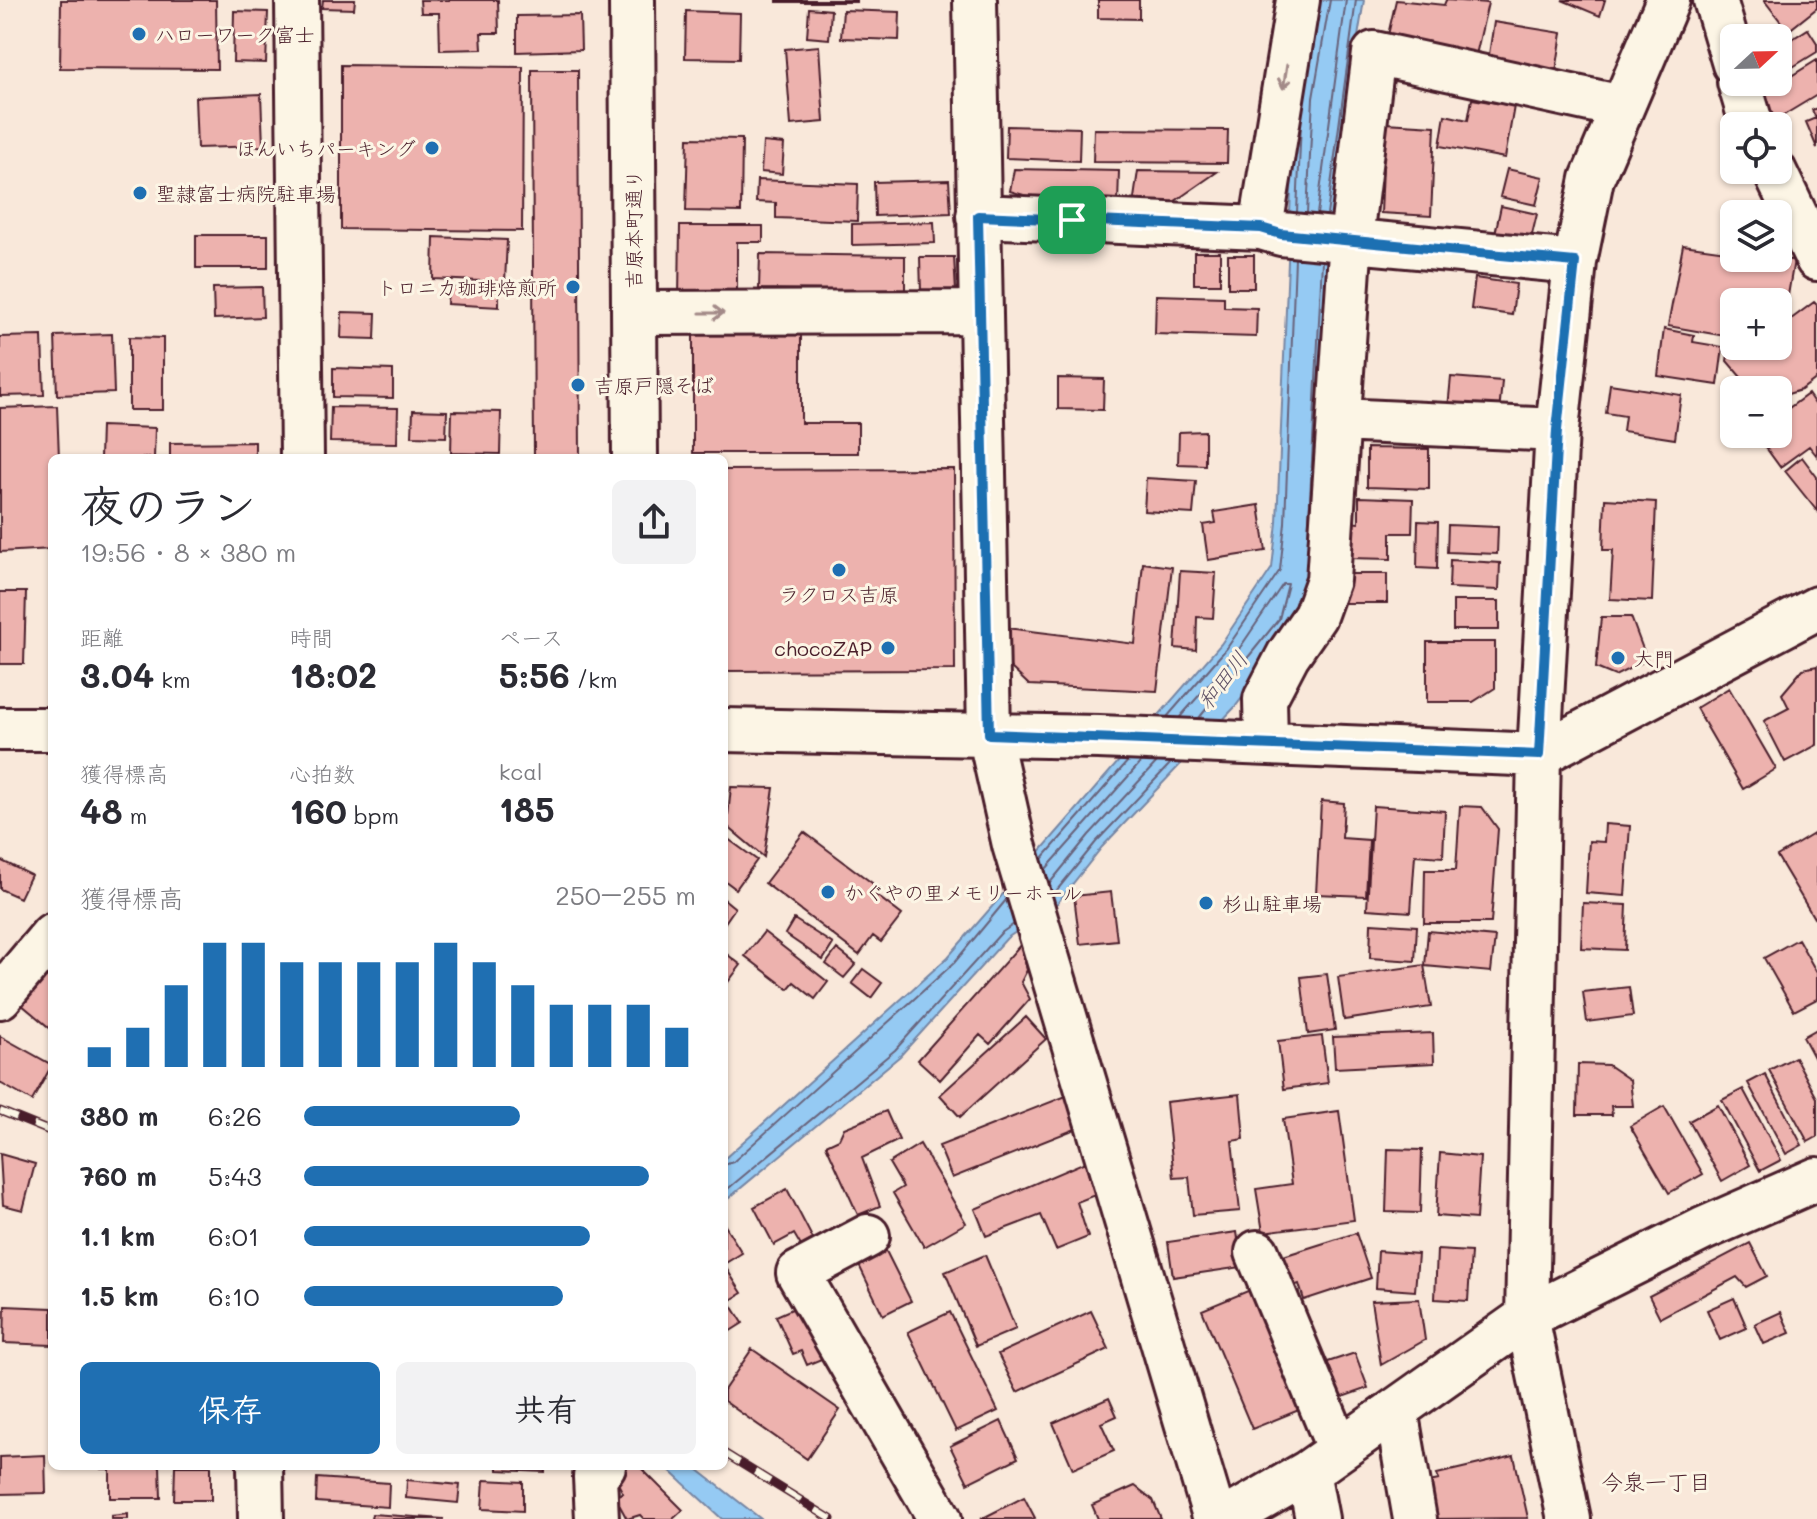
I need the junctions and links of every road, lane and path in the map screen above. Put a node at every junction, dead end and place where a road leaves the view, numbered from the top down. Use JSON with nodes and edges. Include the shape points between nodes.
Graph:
{"nodes":[{"id":1,"x":297,"y":0,"type":"edge"},
{"id":2,"x":632,"y":0,"type":"edge"},
{"id":3,"x":975,"y":0,"type":"edge"},
{"id":4,"x":1298,"y":0,"type":"edge"},
{"id":5,"x":1668,"y":0,"type":"edge"},
{"id":6,"x":1715,"y":0,"type":"edge"},
{"id":7,"x":1722,"y":24,"type":"edge"},
{"id":8,"x":1622,"y":107,"type":"junction"},
{"id":9,"x":1781,"y":184,"type":"edge"},
{"id":10,"x":978,"y":216,"type":"junction"},
{"id":11,"x":1271,"y":231,"type":"junction"},
{"id":12,"x":1346,"y":238,"type":"junction"},
{"id":13,"x":1817,"y":259,"type":"edge"},
{"id":14,"x":1575,"y":262,"type":"junction"},
{"id":15,"x":978,"y":312,"type":"junction"},
{"id":16,"x":634,"y":313,"type":"junction"},
{"id":17,"x":1339,"y":420,"type":"junction"},
{"id":18,"x":1557,"y":430,"type":"junction"},
{"id":19,"x":302,"y":454,"type":"edge"},
{"id":20,"x":635,"y":454,"type":"edge"},
{"id":21,"x":1817,"y":608,"type":"edge"},
{"id":22,"x":0,"y":729,"type":"edge"},
{"id":23,"x":48,"y":729,"type":"edge"},
{"id":24,"x":728,"y":730,"type":"edge"},
{"id":25,"x":989,"y":734,"type":"junction"},
{"id":26,"x":1266,"y":743,"type":"junction"},
{"id":27,"x":1539,"y":755,"type":"junction"},
{"id":28,"x":48,"y":940,"type":"edge"},
{"id":29,"x":0,"y":997,"type":"edge"},
{"id":30,"x":1817,"y":1179,"type":"edge"},
{"id":31,"x":868,"y":1236,"type":"dead end"},
{"id":32,"x":1257,"y":1252,"type":"dead end"},
{"id":33,"x":1527,"y":1317,"type":"junction"},
{"id":34,"x":1396,"y":1410,"type":"junction"},
{"id":35,"x":1323,"y":1461,"type":"junction"},
{"id":36,"x":260,"y":1470,"type":"edge"},
{"id":37,"x":601,"y":1470,"type":"edge"},
{"id":38,"x":261,"y":1519,"type":"edge"},
{"id":39,"x":597,"y":1519,"type":"edge"},
{"id":40,"x":940,"y":1519,"type":"edge"},
{"id":41,"x":1215,"y":1519,"type":"edge"},
{"id":42,"x":1226,"y":1519,"type":"edge"},
{"id":43,"x":1317,"y":1519,"type":"edge"},
{"id":44,"x":1415,"y":1519,"type":"edge"},
{"id":45,"x":1569,"y":1519,"type":"edge"}],
"edges":[{"from":1,"to":19,"type":"street"},
{"from":2,"to":16,"type":"main road","name":"吉原本町通り"},
{"from":3,"to":10,"type":"street"},
{"from":4,"to":11,"type":"street","one_way":true},
{"from":5,"to":8,"type":"street"},
{"from":6,"to":7,"type":"street"},
{"from":8,"to":12,"type":"street","via":[[1374,53]]},
{"from":8,"to":14,"type":"street","via":[[1592,179]]},
{"from":9,"to":13,"type":"street"},
{"from":10,"to":11,"type":"street"},
{"from":10,"to":15,"type":"street"},
{"from":11,"to":12,"type":"street"},
{"from":12,"to":14,"type":"street"},
{"from":12,"to":17,"type":"street"},
{"from":14,"to":18,"type":"street"},
{"from":16,"to":15,"type":"street","one_way":true},
{"from":15,"to":25,"type":"street"},
{"from":16,"to":20,"type":"main road","name":"吉原本町通り"},
{"from":17,"to":18,"type":"street"},
{"from":17,"to":26,"type":"street","via":[[1328,580],[1315,616],[1265,699]]},
{"from":18,"to":27,"type":"street"},
{"from":21,"to":27,"type":"street"},
{"from":22,"to":23,"type":"street"},
{"from":24,"to":25,"type":"street"},
{"from":25,"to":26,"type":"street"},
{"from":25,"to":41,"type":"street","via":[[1014,845]]},
{"from":26,"to":27,"type":"street"},
{"from":27,"to":33,"type":"street"},
{"from":28,"to":29,"type":"street"},
{"from":30,"to":33,"type":"street"},
{"from":31,"to":40,"type":"street","via":[[798,1273]]},
{"from":32,"to":35,"type":"street"},
{"from":33,"to":34,"type":"street"},
{"from":33,"to":45,"type":"street"},
{"from":34,"to":35,"type":"street"},
{"from":34,"to":44,"type":"street"},
{"from":35,"to":42,"type":"street"},
{"from":35,"to":43,"type":"street"},
{"from":36,"to":38,"type":"main road"},
{"from":37,"to":39,"type":"street","via":[[595,1477]]}]}
